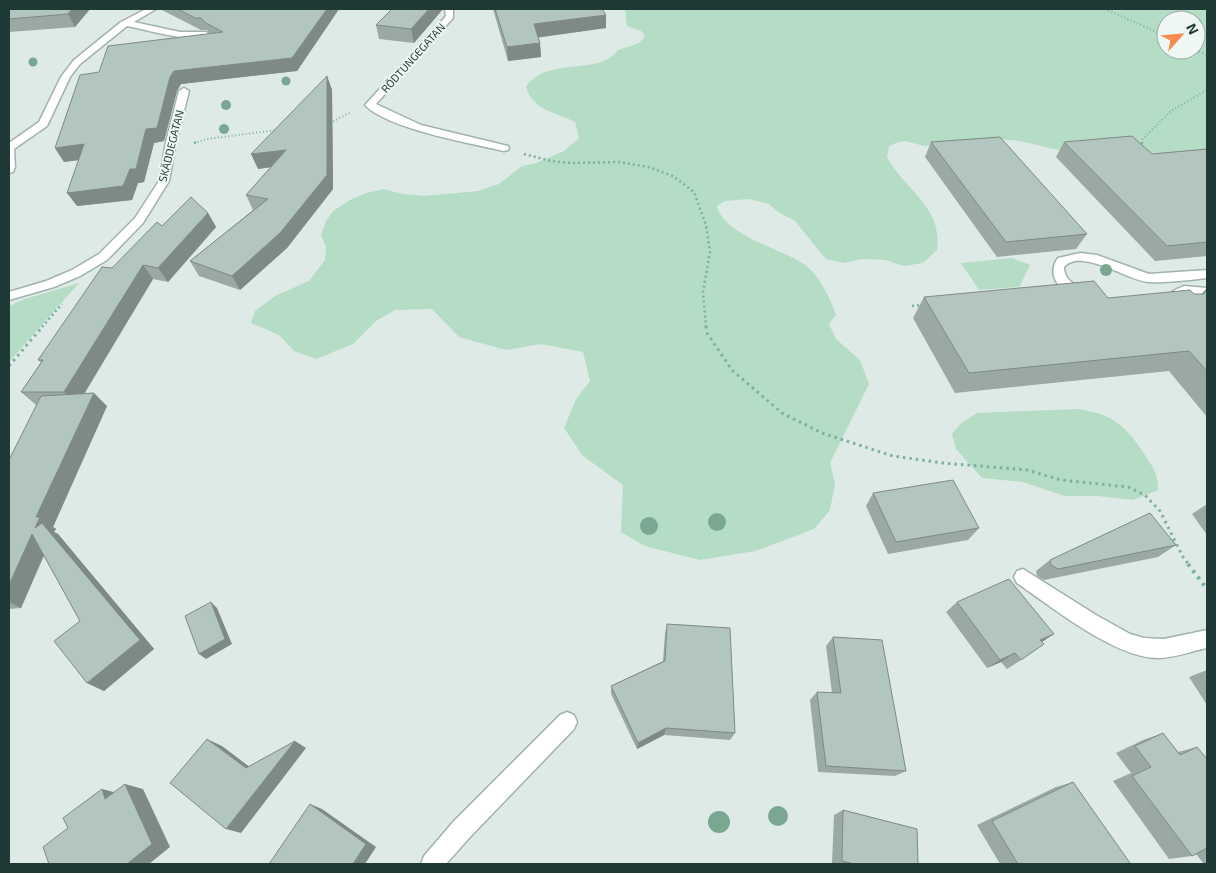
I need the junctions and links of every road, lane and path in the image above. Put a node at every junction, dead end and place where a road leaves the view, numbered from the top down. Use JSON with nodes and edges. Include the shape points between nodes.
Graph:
{"nodes":[{"id":1,"x":152,"y":9,"type":"edge"},
{"id":2,"x":449,"y":9,"type":"edge"},
{"id":3,"x":1105,"y":9,"type":"edge"},
{"id":4,"x":126,"y":23,"type":"junction"},
{"id":5,"x":1156,"y":32,"type":"edge"},
{"id":6,"x":206,"y":36,"type":"edge"},
{"id":7,"x":1207,"y":90,"type":"edge"},
{"id":8,"x":184,"y":92,"type":"dead end"},
{"id":9,"x":281,"y":130,"type":"edge"},
{"id":10,"x":504,"y":148,"type":"joint"},
{"id":11,"x":9,"y":149,"type":"edge"},
{"id":12,"x":170,"y":154,"type":"junction"},
{"id":13,"x":1142,"y":155,"type":"edge"},
{"id":14,"x":9,"y":170,"type":"edge"},
{"id":15,"x":1207,"y":274,"type":"edge"},
{"id":16,"x":1207,"y":292,"type":"edge"},
{"id":17,"x":9,"y":296,"type":"edge"},
{"id":18,"x":1158,"y":298,"type":"edge"},
{"id":19,"x":1173,"y":298,"type":"junction"},
{"id":20,"x":66,"y":300,"type":"dead end"},
{"id":21,"x":1093,"y":301,"type":"edge"},
{"id":22,"x":931,"y":304,"type":"edge"},
{"id":23,"x":912,"y":306,"type":"dead end"},
{"id":24,"x":1180,"y":310,"type":"edge"},
{"id":25,"x":9,"y":366,"type":"edge"},
{"id":26,"x":1023,"y":578,"type":"dead end"},
{"id":27,"x":1207,"y":589,"type":"edge"},
{"id":28,"x":1207,"y":639,"type":"edge"},
{"id":29,"x":567,"y":722,"type":"dead end"},
{"id":30,"x":432,"y":864,"type":"edge"}],
"edges":[{"from":1,"to":4,"type":"street"},
{"from":2,"to":10,"type":"street","name":"RÖDTUNGEGATAN","via":[[450,16],[443,25],[370,105],[414,126]]},
{"from":3,"to":5,"type":"path"},
{"from":4,"to":6,"type":"street","via":[[180,35]]},
{"from":4,"to":11,"type":"street","via":[[77,62],[43,124]]},
{"from":7,"to":13,"type":"path","via":[[1171,111],[1142,140]]},
{"from":8,"to":12,"type":"street","name":"SKÄDDEGATAN"},
{"from":9,"to":12,"type":"path","via":[[207,139]]},
{"from":10,"to":27,"type":"path","via":[[551,161],[618,162],[648,167],[673,176],[694,192],[706,225],[710,252],[703,292],[707,333],[732,370],[782,413],[822,433],[893,456],[943,464],[1027,470],[1087,484],[1128,487],[1145,495],[1160,511],[1183,556]]},
{"from":11,"to":14,"type":"street"},
{"from":12,"to":17,"type":"street","name":"SKÄDDEGATAN","via":[[164,180],[153,201],[103,256],[76,273]]},
{"from":15,"to":21,"type":"street","via":[[1148,278],[1083,256],[1061,261],[1057,272],[1061,280],[1076,293]]},
{"from":16,"to":19,"type":"street","via":[[1185,290]]},
{"from":18,"to":19,"type":"street"},
{"from":19,"to":24,"type":"street"},
{"from":20,"to":25,"type":"path"},
{"from":22,"to":23,"type":"path"},
{"from":26,"to":28,"type":"street","via":[[1122,640],[1143,648],[1158,649]]},
{"from":29,"to":30,"type":"street"}]}
